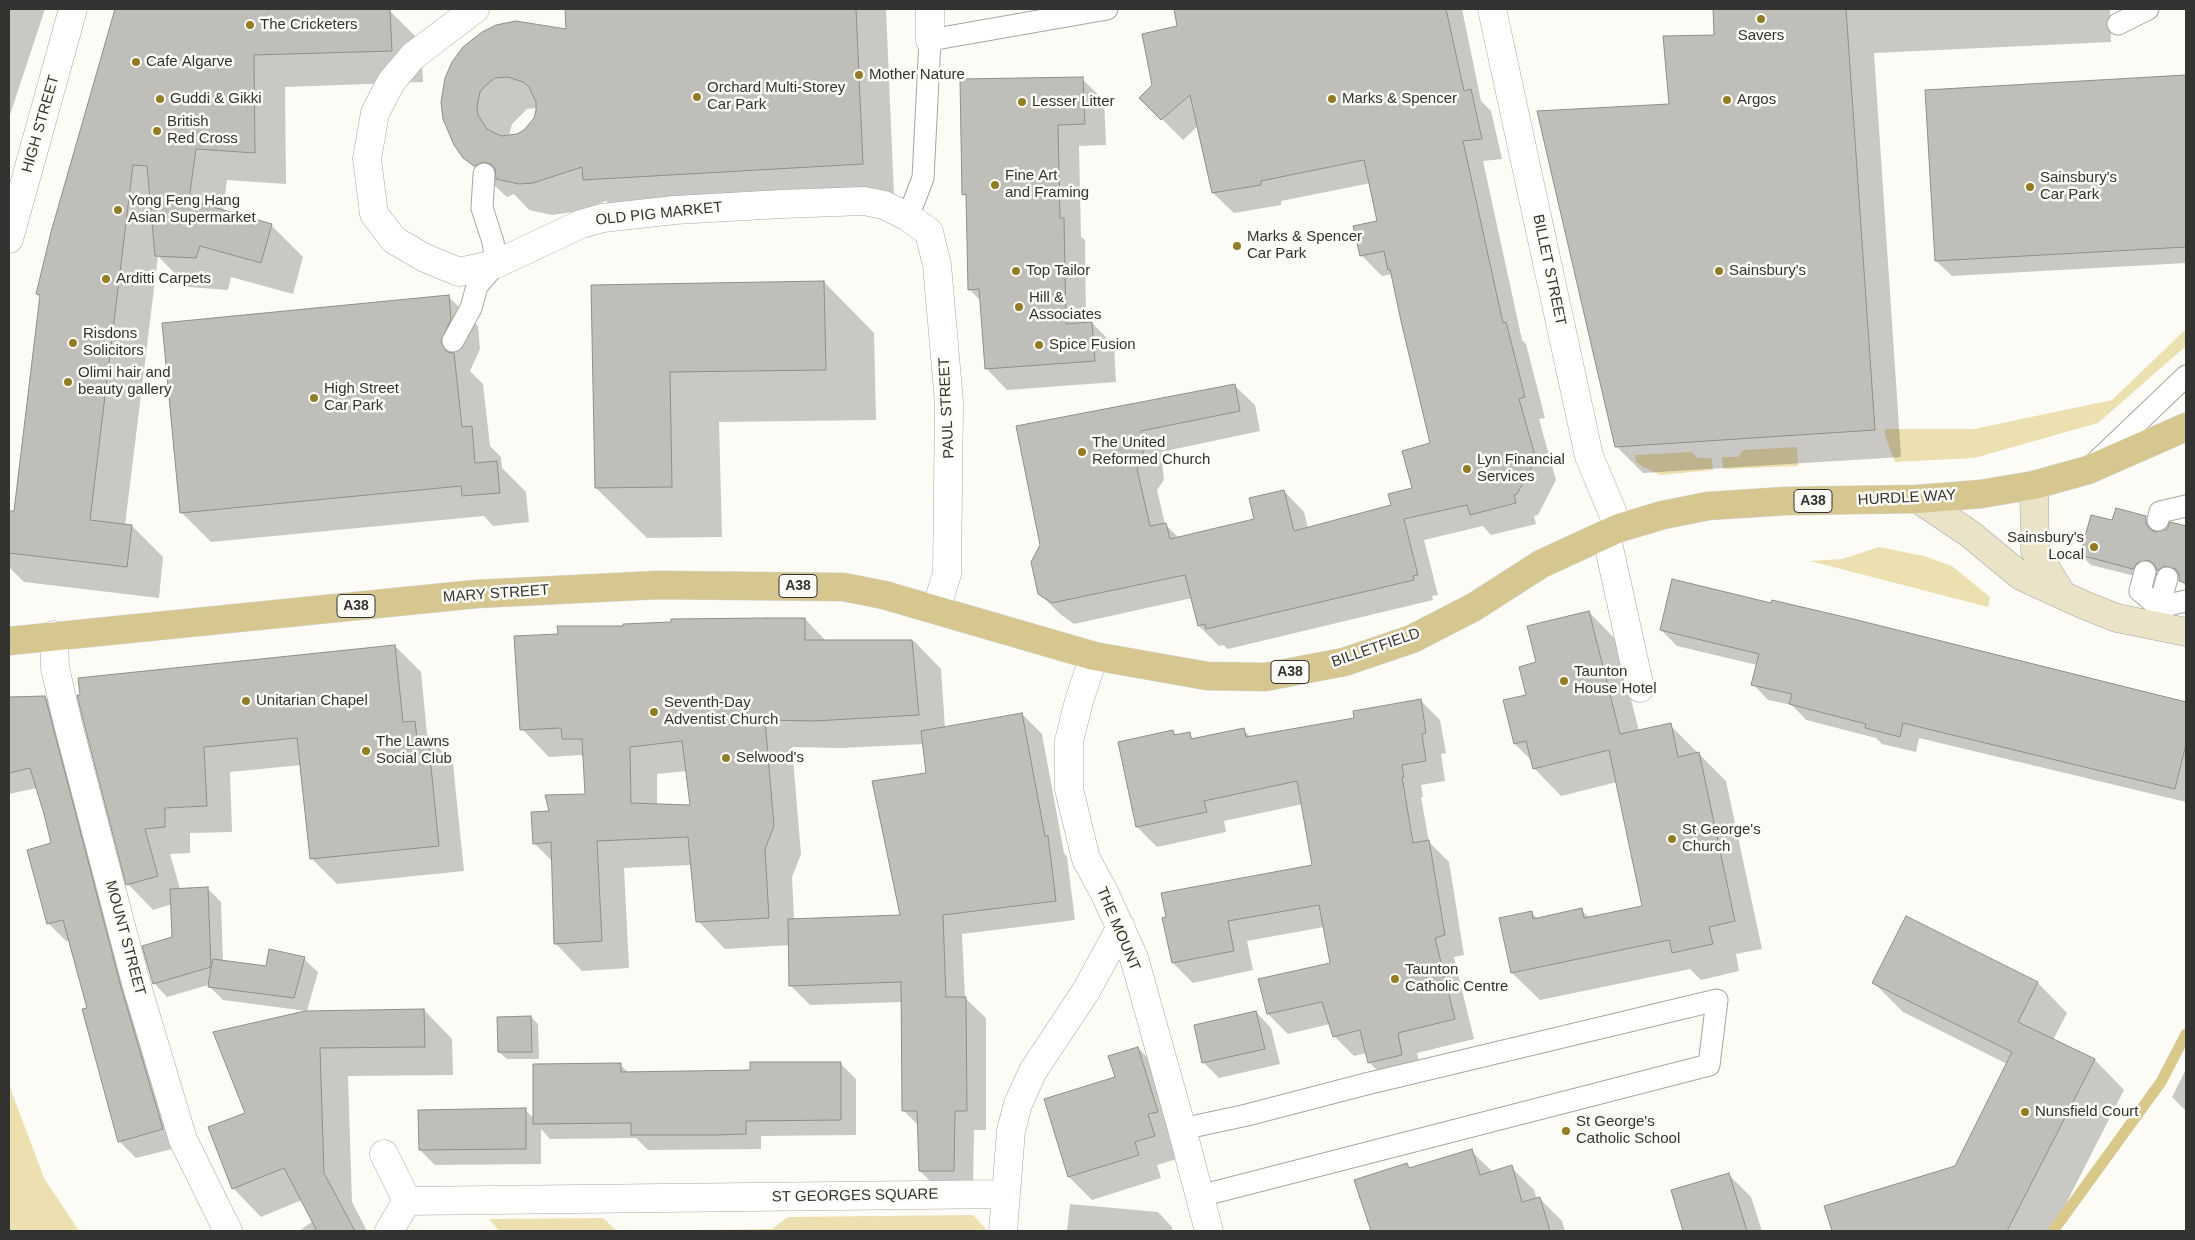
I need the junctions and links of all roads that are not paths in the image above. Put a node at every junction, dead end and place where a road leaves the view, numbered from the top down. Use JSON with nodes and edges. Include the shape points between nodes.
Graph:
{"nodes":[{"id":1,"x":73,"y":9,"type":"edge"},
{"id":2,"x":475,"y":9,"type":"edge"},
{"id":3,"x":930,"y":9,"type":"edge"},
{"id":4,"x":1107,"y":9,"type":"edge"},
{"id":5,"x":1492,"y":9,"type":"edge"},
{"id":6,"x":2148,"y":9,"type":"edge"},
{"id":7,"x":2118,"y":24,"type":"dead end"},
{"id":8,"x":930,"y":40,"type":"junction"},
{"id":9,"x":484,"y":174,"type":"dead end"},
{"id":10,"x":864,"y":201,"type":"joint"},
{"id":11,"x":908,"y":217,"type":"junction"},
{"id":12,"x":9,"y":239,"type":"edge"},
{"id":13,"x":496,"y":264,"type":"junction"},
{"id":14,"x":453,"y":341,"type":"dead end"},
{"id":15,"x":2186,"y":376,"type":"edge"},
{"id":16,"x":2186,"y":427,"type":"edge"},
{"id":17,"x":2088,"y":470,"type":"junction"},
{"id":18,"x":2034,"y":485,"type":"junction"},
{"id":19,"x":1918,"y":499,"type":"junction"},
{"id":20,"x":2184,"y":512,"type":"edge"},
{"id":21,"x":2158,"y":520,"type":"dead end"},
{"id":22,"x":1612,"y":531,"type":"junction"},
{"id":23,"x":2144,"y":572,"type":"dead end"},
{"id":24,"x":2167,"y":578,"type":"dead end"},
{"id":25,"x":2062,"y":594,"type":"junction"},
{"id":26,"x":2185,"y":597,"type":"edge"},
{"id":27,"x":936,"y":610,"type":"junction"},
{"id":28,"x":2157,"y":616,"type":"junction"},
{"id":29,"x":2186,"y":632,"type":"edge"},
{"id":30,"x":54,"y":635,"type":"junction"},
{"id":31,"x":9,"y":641,"type":"edge"},
{"id":32,"x":1094,"y":656,"type":"junction"},
{"id":33,"x":1640,"y":688,"type":"dead end"},
{"id":34,"x":1121,"y":927,"type":"junction"},
{"id":35,"x":1182,"y":1129,"type":"junction"},
{"id":36,"x":384,"y":1154,"type":"dead end"},
{"id":37,"x":1006,"y":1194,"type":"junction"},
{"id":38,"x":1200,"y":1196,"type":"junction"},
{"id":39,"x":407,"y":1201,"type":"junction"},
{"id":40,"x":228,"y":1231,"type":"edge"},
{"id":41,"x":389,"y":1231,"type":"edge"},
{"id":42,"x":1003,"y":1231,"type":"edge"},
{"id":43,"x":1209,"y":1231,"type":"edge"}],
"edges":[{"from":1,"to":12,"type":"street","name":"HIGH STREET"},
{"from":2,"to":13,"type":"street","name":"OLD PIG MARKET","via":[[413,56],[391,82],[375,114],[367,159],[374,214],[394,240],[459,272]]},
{"from":3,"to":8,"type":"street"},
{"from":4,"to":8,"type":"lane"},
{"from":5,"to":22,"type":"street","name":"BILLET STREET","via":[[1589,456]]},
{"from":6,"to":7,"type":"lane"},
{"from":8,"to":11,"type":"lane","via":[[923,178]]},
{"from":9,"to":13,"type":"lane","via":[[482,208]]},
{"from":10,"to":11,"type":"street","name":"PAUL STREET","via":[[884,205]]},
{"from":10,"to":13,"type":"street","name":"OLD PIG MARKET","via":[[675,210],[603,218],[581,224]]},
{"from":11,"to":27,"type":"street","name":"PAUL STREET","via":[[929,232],[937,265],[949,402],[947,574]]},
{"from":13,"to":14,"type":"lane","via":[[476,286],[471,308]]},
{"from":15,"to":17,"type":"lane"},
{"from":16,"to":17,"type":"main road","name":"HURDLE WAY","number":"A38"},
{"from":17,"to":18,"type":"main road","name":"HURDLE WAY","number":"A38"},
{"from":18,"to":19,"type":"main road","name":"HURDLE WAY","number":"A38","via":[[1981,494]]},
{"from":18,"to":25,"type":"main road","via":[[2035,551]]},
{"from":19,"to":22,"type":"main road","name":"HURDLE WAY","number":"A38","via":[[1708,506],[1663,515]]},
{"from":19,"to":25,"type":"main road","via":[[1970,534],[2021,576]]},
{"from":20,"to":21,"type":"lane","via":[[2160,512]]},
{"from":22,"to":32,"type":"main road","name":"BILLETFIELD","number":"A38","via":[[1540,564],[1474,607],[1412,639],[1344,662],[1265,677],[1207,676]]},
{"from":22,"to":33,"type":"street","name":"BILLET STREET"},
{"from":23,"to":28,"type":"lane","via":[[2140,591]]},
{"from":24,"to":28,"type":"lane"},
{"from":25,"to":28,"type":"main road","via":[[2117,618]]},
{"from":26,"to":28,"type":"lane"},
{"from":27,"to":30,"type":"main road","name":"MARY STREET","number":"A38","via":[[843,587],[658,585],[476,594]]},
{"from":27,"to":32,"type":"main road","name":"BILLETFIELD","number":"A38"},
{"from":28,"to":29,"type":"main road"},
{"from":30,"to":31,"type":"main road","number":"A38"},
{"from":30,"to":40,"type":"street","name":"MOUNT STREET","via":[[55,668],[68,724],[136,983],[183,1140]]},
{"from":32,"to":34,"type":"street","name":"THE MOUNT","via":[[1069,741],[1069,789],[1086,859]]},
{"from":34,"to":35,"type":"street","name":"THE MOUNT","via":[[1134,958]]},
{"from":34,"to":37,"type":"street","via":[[1086,991],[1033,1071],[1018,1104],[1011,1131]]},
{"from":35,"to":38,"type":"street","name":"THE MOUNT"},
{"from":35,"to":38,"type":"lane","via":[[1717,1000],[1709,1065]]},
{"from":36,"to":39,"type":"street"},
{"from":37,"to":39,"type":"street","name":"ST GEORGES SQUARE"},
{"from":37,"to":42,"type":"street"},
{"from":38,"to":43,"type":"street","name":"THE MOUNT"},
{"from":39,"to":41,"type":"street"}]}
